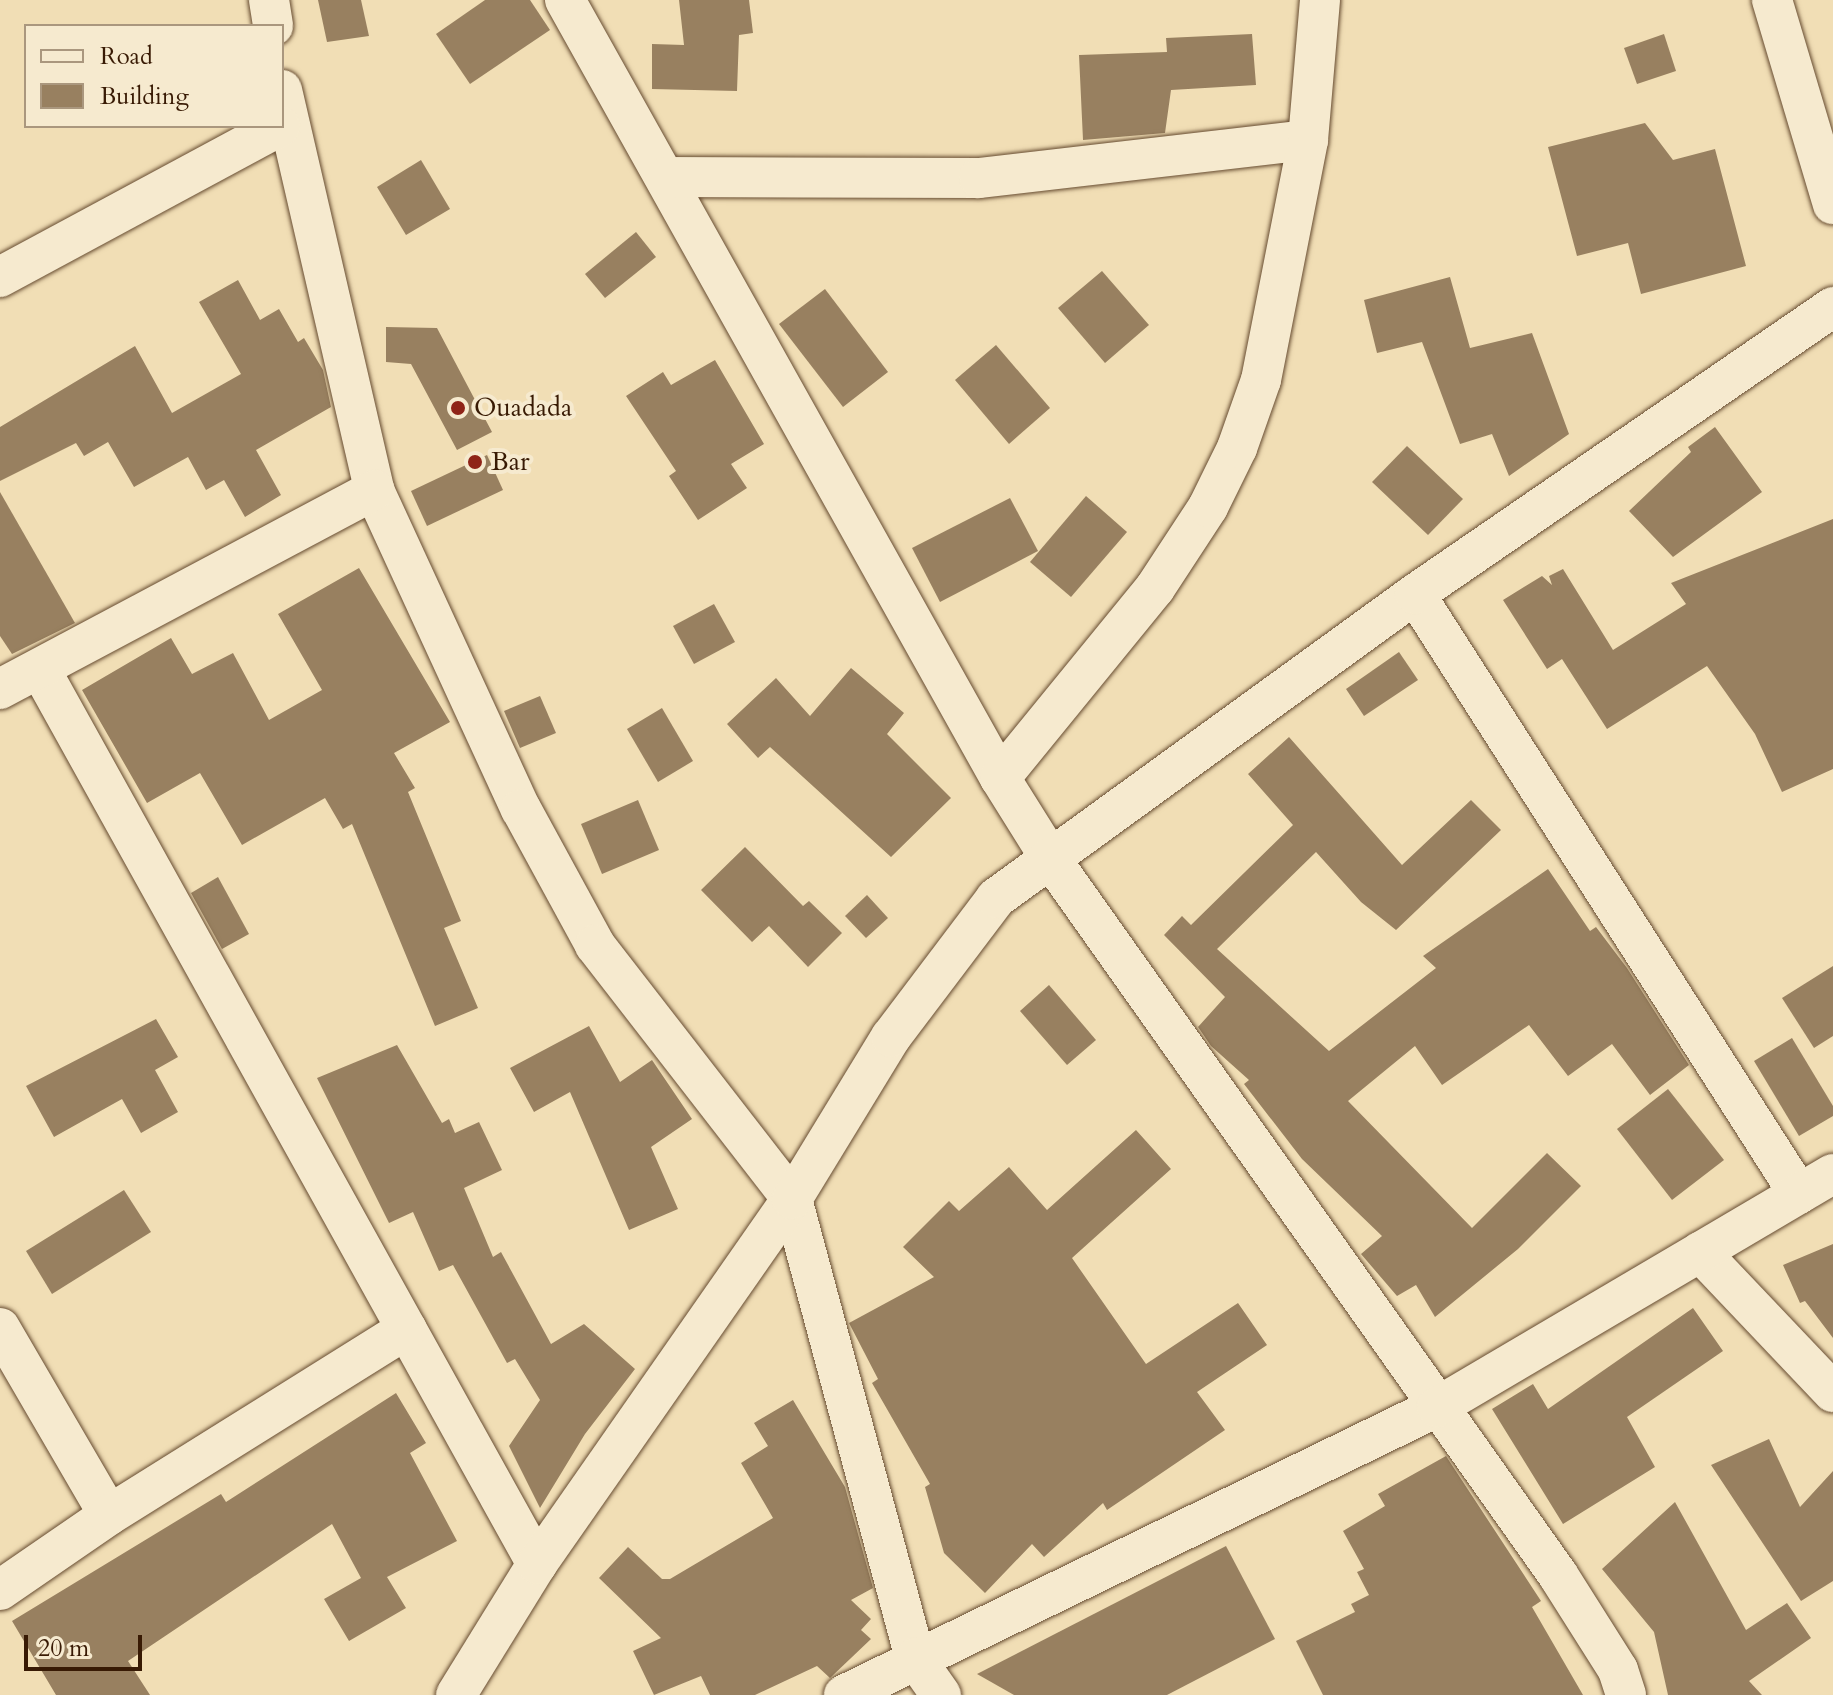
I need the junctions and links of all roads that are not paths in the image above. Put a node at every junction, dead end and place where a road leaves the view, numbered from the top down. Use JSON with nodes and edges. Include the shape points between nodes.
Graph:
{"nodes":[{"id":1,"x":269,"y":0,"type":"edge"},
{"id":2,"x":565,"y":0,"type":"edge"},
{"id":3,"x":1320,"y":0,"type":"edge"},
{"id":4,"x":1772,"y":0,"type":"edge"},
{"id":5,"x":273,"y":24,"type":"edge"},
{"id":6,"x":284,"y":120,"type":"edge"},
{"id":7,"x":262,"y":128,"type":"edge"},
{"id":8,"x":1308,"y":140,"type":"junction"},
{"id":9,"x":665,"y":177,"type":"junction"},
{"id":10,"x":1833,"y":204,"type":"edge"},
{"id":11,"x":0,"y":277,"type":"edge"},
{"id":12,"x":1833,"y":307,"type":"edge"},
{"id":13,"x":374,"y":490,"type":"junction"},
{"id":14,"x":1415,"y":594,"type":"junction"},
{"id":15,"x":40,"y":669,"type":"junction"},
{"id":16,"x":0,"y":689,"type":"edge"},
{"id":17,"x":1000,"y":778,"type":"junction"},
{"id":18,"x":1050,"y":858,"type":"junction"},
{"id":19,"x":1816,"y":1184,"type":"edge"},
{"id":20,"x":792,"y":1199,"type":"junction"},
{"id":21,"x":1700,"y":1252,"type":"junction"},
{"id":22,"x":0,"y":1328,"type":"edge"},
{"id":23,"x":407,"y":1329,"type":"junction"},
{"id":24,"x":1833,"y":1392,"type":"edge"},
{"id":25,"x":1437,"y":1407,"type":"junction"},
{"id":26,"x":109,"y":1515,"type":"junction"},
{"id":27,"x":537,"y":1564,"type":"junction"},
{"id":28,"x":0,"y":1590,"type":"edge"},
{"id":29,"x":915,"y":1658,"type":"junction"},
{"id":30,"x":456,"y":1695,"type":"edge"},
{"id":31,"x":844,"y":1695,"type":"edge"},
{"id":32,"x":941,"y":1695,"type":"edge"},
{"id":33,"x":1626,"y":1695,"type":"edge"}],
"edges":[{"from":1,"to":5,"type":"street"},
{"from":2,"to":9,"type":"street"},
{"from":3,"to":8,"type":"street"},
{"from":4,"to":10,"type":"street"},
{"from":6,"to":13,"type":"street"},
{"from":7,"to":11,"type":"street"},
{"from":8,"to":9,"type":"street","via":[[979,178]]},
{"from":8,"to":17,"type":"street","via":[[1261,380],[1237,448],[1208,507],[1155,588]]},
{"from":9,"to":17,"type":"street"},
{"from":12,"to":14,"type":"street"},
{"from":13,"to":15,"type":"street"},
{"from":13,"to":20,"type":"street","via":[[521,809],[595,945]]},
{"from":14,"to":18,"type":"street"},
{"from":14,"to":19,"type":"street"},
{"from":15,"to":16,"type":"street"},
{"from":15,"to":23,"type":"street"},
{"from":17,"to":18,"type":"street"},
{"from":18,"to":20,"type":"street","via":[[996,898],[941,964]]},
{"from":18,"to":25,"type":"street"},
{"from":19,"to":21,"type":"street"},
{"from":20,"to":27,"type":"street"},
{"from":20,"to":29,"type":"street"},
{"from":21,"to":24,"type":"street"},
{"from":21,"to":25,"type":"street"},
{"from":22,"to":26,"type":"street"},
{"from":23,"to":26,"type":"street"},
{"from":23,"to":27,"type":"street"},
{"from":25,"to":29,"type":"street"},
{"from":25,"to":33,"type":"street","via":[[1558,1575],[1618,1670]]},
{"from":26,"to":28,"type":"street"},
{"from":27,"to":30,"type":"street"},
{"from":29,"to":31,"type":"street"},
{"from":29,"to":32,"type":"street"}]}
